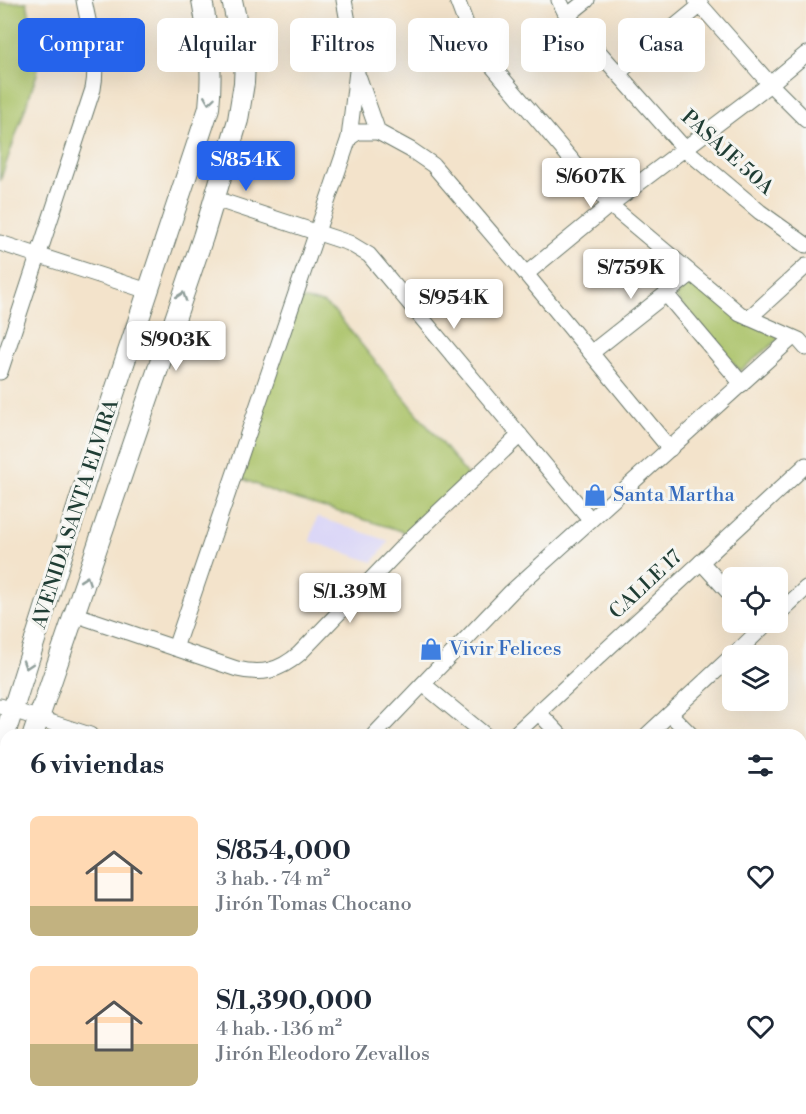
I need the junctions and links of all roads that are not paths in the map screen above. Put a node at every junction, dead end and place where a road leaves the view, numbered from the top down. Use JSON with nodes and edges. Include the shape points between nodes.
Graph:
{"nodes":[{"id":1,"x":84,"y":0,"type":"edge"},
{"id":2,"x":202,"y":0,"type":"edge"},
{"id":3,"x":232,"y":0,"type":"edge"},
{"id":4,"x":344,"y":0,"type":"edge"},
{"id":5,"x":457,"y":0,"type":"edge"},
{"id":6,"x":559,"y":0,"type":"edge"},
{"id":7,"x":587,"y":0,"type":"edge"},
{"id":8,"x":699,"y":3,"type":"edge"},
{"id":9,"x":567,"y":16,"type":"junction"},
{"id":10,"x":347,"y":18,"type":"edge"},
{"id":11,"x":806,"y":54,"type":"edge"},
{"id":12,"x":357,"y":72,"type":"edge"},
{"id":13,"x":357,"y":72,"type":"edge"},
{"id":14,"x":618,"y":73,"type":"junction"},
{"id":15,"x":770,"y":84,"type":"junction"},
{"id":16,"x":806,"y":120,"type":"edge"},
{"id":17,"x":378,"y":132,"type":"junction"},
{"id":18,"x":349,"y":138,"type":"junction"},
{"id":19,"x":685,"y":149,"type":"junction"},
{"id":20,"x":214,"y":199,"type":"junction"},
{"id":21,"x":610,"y":205,"type":"junction"},
{"id":22,"x":317,"y":233,"type":"junction"},
{"id":23,"x":0,"y":243,"type":"edge"},
{"id":24,"x":806,"y":245,"type":"edge"},
{"id":25,"x":38,"y":255,"type":"junction"},
{"id":26,"x":806,"y":266,"type":"edge"},
{"id":27,"x":526,"y":274,"type":"junction"},
{"id":28,"x":691,"y":274,"type":"junction"},
{"id":29,"x":148,"y":291,"type":"junction"},
{"id":30,"x":666,"y":294,"type":"junction"},
{"id":31,"x":749,"y":318,"type":"junction"},
{"id":32,"x":792,"y":338,"type":"junction"},
{"id":33,"x":806,"y":348,"type":"edge"},
{"id":34,"x":591,"y":353,"type":"junction"},
{"id":35,"x":0,"y":372,"type":"edge"},
{"id":36,"x":742,"y":384,"type":"junction"},
{"id":37,"x":520,"y":435,"type":"junction"},
{"id":38,"x":670,"y":449,"type":"junction"},
{"id":39,"x":806,"y":465,"type":"edge"},
{"id":40,"x":590,"y":519,"type":"junction"},
{"id":41,"x":701,"y":562,"type":"junction"},
{"id":42,"x":722,"y":585,"type":"edge"},
{"id":43,"x":806,"y":588,"type":"edge"},
{"id":44,"x":788,"y":605,"type":"edge"},
{"id":45,"x":74,"y":614,"type":"junction"},
{"id":46,"x":754,"y":633,"type":"edge"},
{"id":47,"x":743,"y":645,"type":"edge"},
{"id":48,"x":175,"y":648,"type":"junction"},
{"id":49,"x":722,"y":665,"type":"edge"},
{"id":50,"x":423,"y":684,"type":"junction"},
{"id":51,"x":6,"y":708,"type":"edge"},
{"id":52,"x":538,"y":712,"type":"junction"},
{"id":53,"x":670,"y":714,"type":"junction"},
{"id":54,"x":36,"y":726,"type":"edge"},
{"id":55,"x":3,"y":729,"type":"edge"},
{"id":56,"x":54,"y":729,"type":"edge"},
{"id":57,"x":380,"y":729,"type":"edge"},
{"id":58,"x":478,"y":729,"type":"edge"},
{"id":59,"x":520,"y":729,"type":"edge"},
{"id":60,"x":554,"y":729,"type":"edge"},
{"id":61,"x":654,"y":729,"type":"edge"},
{"id":62,"x":684,"y":729,"type":"edge"}],
"edges":[{"from":1,"to":25,"type":"street","via":[[95,78]]},
{"from":2,"to":29,"type":"street","name":"AVENIDA SANTA ELVIRA","one_way":true,"via":[[212,65],[208,108]]},
{"from":3,"to":20,"type":"street","name":"AVENIDA SANTA ELVIRA","via":[[245,61],[244,83],[238,120]]},
{"from":4,"to":10,"type":"street"},
{"from":5,"to":21,"type":"street","via":[[481,52]]},
{"from":6,"to":9,"type":"street","name":"PASAJE 50A"},
{"from":7,"to":9,"type":"street"},
{"from":8,"to":14,"type":"street"},
{"from":8,"to":15,"type":"street"},
{"from":9,"to":14,"type":"street","name":"PASAJE 50A"},
{"from":11,"to":15,"type":"street"},
{"from":12,"to":17,"type":"street"},
{"from":13,"to":18,"type":"street"},
{"from":14,"to":19,"type":"street","name":"PASAJE 50A"},
{"from":15,"to":16,"type":"street"},
{"from":15,"to":19,"type":"street"},
{"from":17,"to":18,"type":"street","via":[[358,132]]},
{"from":17,"to":27,"type":"street","via":[[434,165]]},
{"from":18,"to":22,"type":"street"},
{"from":19,"to":21,"type":"street"},
{"from":19,"to":24,"type":"street","name":"PASAJE 50A"},
{"from":20,"to":22,"type":"street"},
{"from":45,"to":20,"type":"street","name":"AVENIDA SANTA ELVIRA","one_way":true},
{"from":21,"to":27,"type":"street"},
{"from":21,"to":28,"type":"street"},
{"from":22,"to":37,"type":"street","via":[[349,243],[369,255]]},
{"from":22,"to":48,"type":"street"},
{"from":23,"to":25,"type":"street"},
{"from":25,"to":29,"type":"street"},
{"from":25,"to":35,"type":"street"},
{"from":26,"to":31,"type":"street"},
{"from":27,"to":34,"type":"street"},
{"from":28,"to":30,"type":"street"},
{"from":28,"to":31,"type":"street"},
{"from":29,"to":51,"type":"street","name":"AVENIDA SANTA ELVIRA","one_way":true},
{"from":30,"to":34,"type":"street"},
{"from":30,"to":36,"type":"street"},
{"from":31,"to":32,"type":"street"},
{"from":32,"to":33,"type":"street"},
{"from":32,"to":36,"type":"street"},
{"from":34,"to":38,"type":"street"},
{"from":36,"to":38,"type":"street"},
{"from":37,"to":40,"type":"street"},
{"from":37,"to":48,"type":"street","via":[[412,537],[299,654],[282,666],[250,672]]},
{"from":38,"to":40,"type":"street"},
{"from":39,"to":41,"type":"street","name":"CALLE 17"},
{"from":40,"to":50,"type":"street","via":[[511,592]]},
{"from":41,"to":42,"type":"street"},
{"from":41,"to":52,"type":"street","name":"CALLE 17"},
{"from":43,"to":44,"type":"street"},
{"from":45,"to":48,"type":"street"},
{"from":45,"to":54,"type":"street","name":"AVENIDA SANTA ELVIRA"},
{"from":46,"to":47,"type":"street"},
{"from":49,"to":53,"type":"street"},
{"from":50,"to":57,"type":"street"},
{"from":50,"to":58,"type":"street"},
{"from":51,"to":54,"type":"street"},
{"from":51,"to":55,"type":"street","name":"AVENIDA SANTA ELVIRA"},
{"from":52,"to":59,"type":"street","name":"CALLE 17"},
{"from":52,"to":60,"type":"street"},
{"from":53,"to":61,"type":"street"},
{"from":53,"to":62,"type":"street"},
{"from":54,"to":56,"type":"street"}]}
